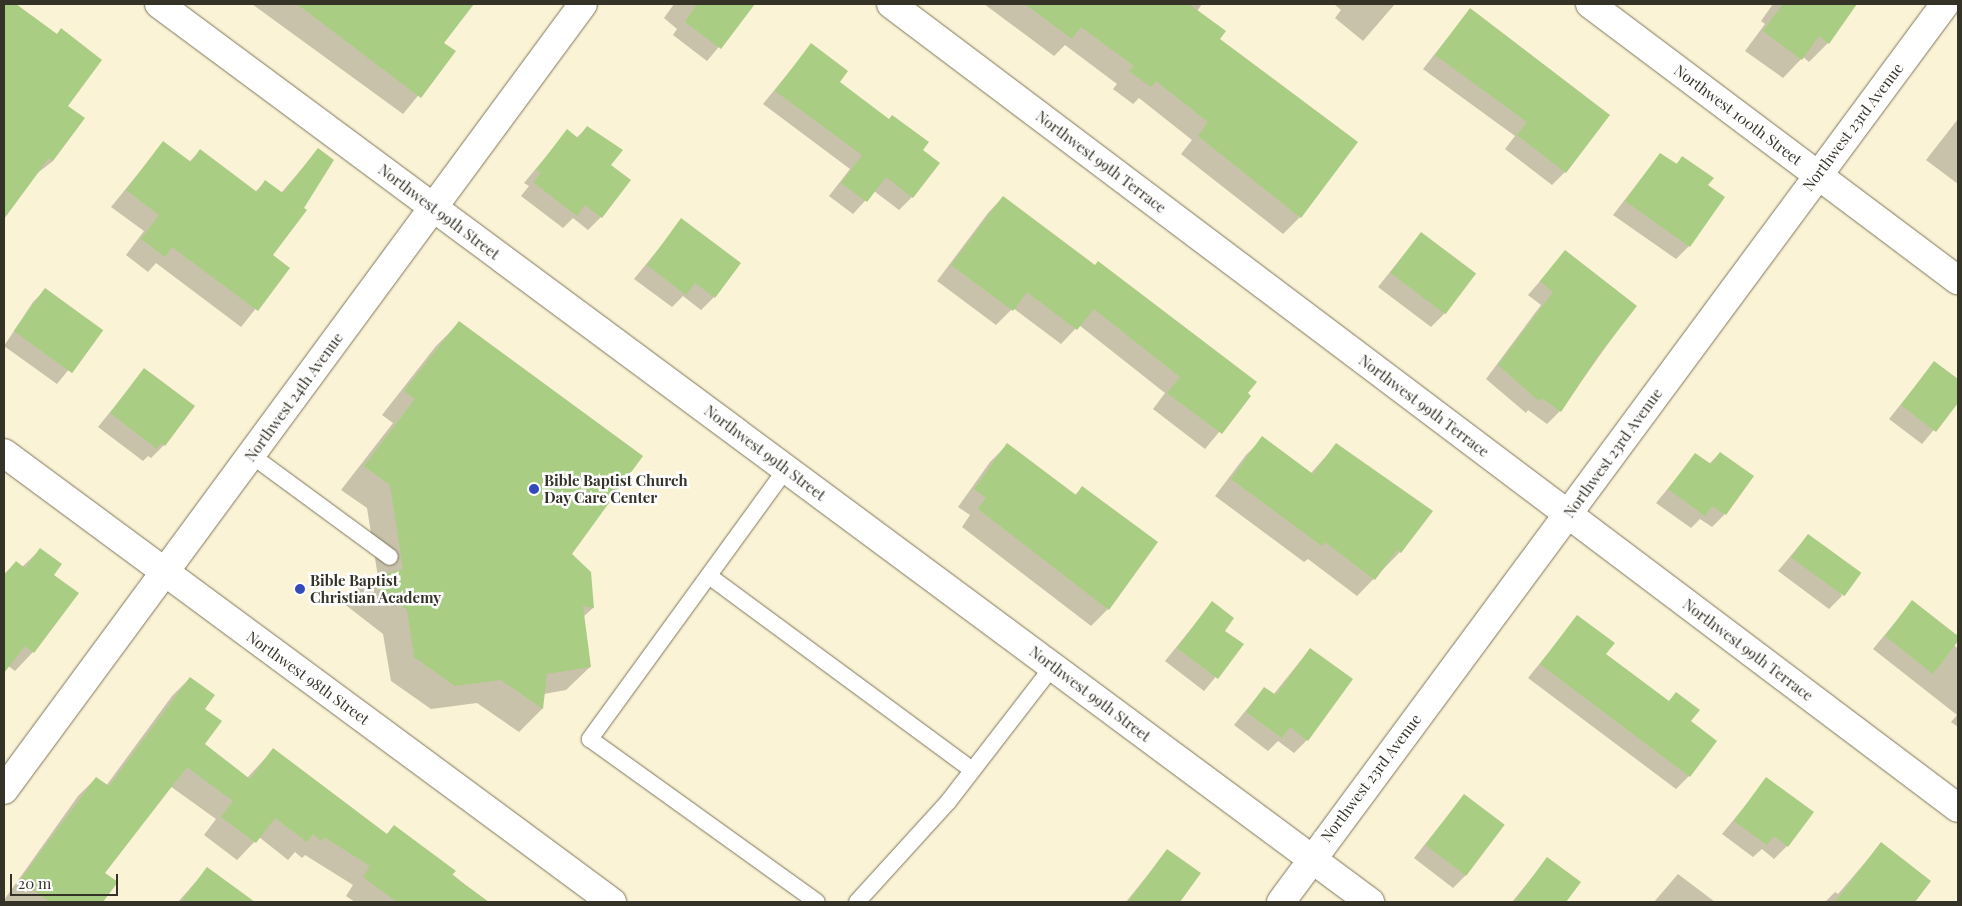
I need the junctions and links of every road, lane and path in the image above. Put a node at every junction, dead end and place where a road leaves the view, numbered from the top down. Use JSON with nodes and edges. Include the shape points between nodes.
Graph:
{"nodes":[{"id":1,"x":159,"y":4,"type":"edge"},
{"id":2,"x":583,"y":4,"type":"edge"},
{"id":3,"x":891,"y":4,"type":"edge"},
{"id":4,"x":1590,"y":4,"type":"edge"},
{"id":5,"x":1945,"y":4,"type":"edge"},
{"id":6,"x":1818,"y":175,"type":"junction"},
{"id":7,"x":434,"y":207,"type":"junction"},
{"id":8,"x":1958,"y":280,"type":"edge"},
{"id":9,"x":4,"y":453,"type":"edge"},
{"id":10,"x":251,"y":455,"type":"junction"},
{"id":11,"x":786,"y":469,"type":"junction"},
{"id":12,"x":1568,"y":515,"type":"junction"},
{"id":13,"x":390,"y":557,"type":"dead end"},
{"id":14,"x":164,"y":572,"type":"junction"},
{"id":15,"x":709,"y":576,"type":"junction"},
{"id":16,"x":1053,"y":666,"type":"junction"},
{"id":17,"x":972,"y":770,"type":"junction"},
{"id":18,"x":4,"y":790,"type":"edge"},
{"id":19,"x":1958,"y":808,"type":"edge"},
{"id":20,"x":1311,"y":859,"type":"junction"},
{"id":21,"x":612,"y":902,"type":"edge"},
{"id":22,"x":817,"y":902,"type":"edge"},
{"id":23,"x":857,"y":902,"type":"edge"},
{"id":24,"x":1280,"y":902,"type":"edge"},
{"id":25,"x":1370,"y":902,"type":"edge"}],
"edges":[{"from":1,"to":7,"type":"street","name":"Northwest 99th Street"},
{"from":2,"to":7,"type":"street","name":"Northwest 24th Avenue"},
{"from":3,"to":12,"type":"street","name":"Northwest 99th Terrace"},
{"from":4,"to":6,"type":"street","name":"Northwest 100th Street"},
{"from":5,"to":6,"type":"street","name":"Northwest 23rd Avenue"},
{"from":6,"to":8,"type":"street","name":"Northwest 100th Street"},
{"from":6,"to":12,"type":"street","name":"Northwest 23rd Avenue"},
{"from":7,"to":10,"type":"street","name":"Northwest 24th Avenue"},
{"from":7,"to":11,"type":"street","name":"Northwest 99th Street"},
{"from":9,"to":14,"type":"street","name":"Northwest 98th Street"},
{"from":10,"to":13,"type":"lane"},
{"from":10,"to":14,"type":"street","name":"Northwest 24th Avenue"},
{"from":11,"to":15,"type":"lane"},
{"from":11,"to":16,"type":"street","name":"Northwest 99th Street"},
{"from":12,"to":19,"type":"street","name":"Northwest 99th Terrace"},
{"from":12,"to":20,"type":"street","name":"Northwest 23rd Avenue"},
{"from":14,"to":18,"type":"street","name":"Northwest 24th Avenue"},
{"from":14,"to":21,"type":"street","name":"Northwest 98th Street"},
{"from":15,"to":17,"type":"lane"},
{"from":15,"to":22,"type":"lane","via":[[590,739]]},
{"from":16,"to":17,"type":"lane"},
{"from":16,"to":20,"type":"street","name":"Northwest 99th Street"},
{"from":17,"to":23,"type":"lane","via":[[948,802]]},
{"from":20,"to":24,"type":"street","name":"Northwest 23rd Avenue"},
{"from":20,"to":25,"type":"street","name":"Northwest 99th Street"}]}
